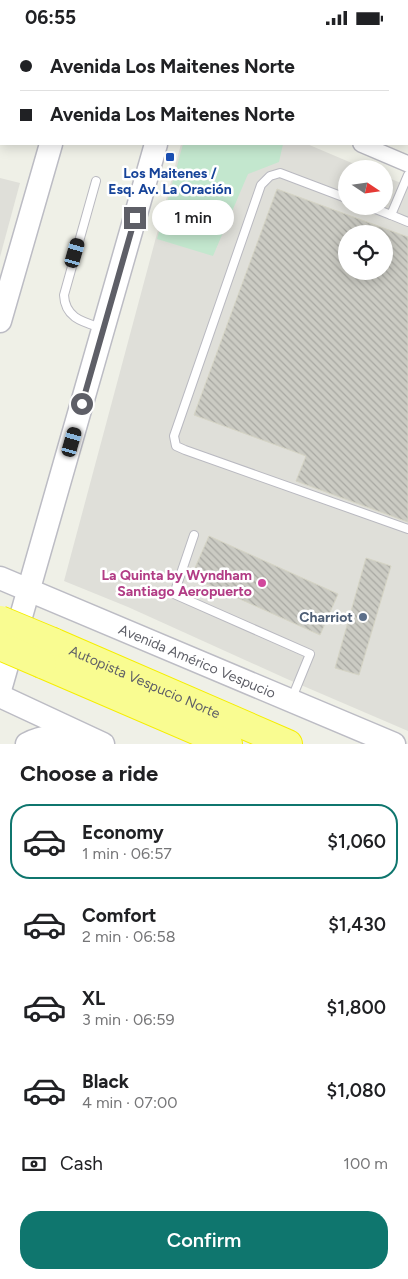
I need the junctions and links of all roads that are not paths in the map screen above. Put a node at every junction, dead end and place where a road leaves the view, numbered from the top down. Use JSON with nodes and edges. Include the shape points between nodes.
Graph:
{"nodes":[{"id":1,"x":51,"y":145,"type":"edge"},
{"id":2,"x":156,"y":145,"type":"edge"},
{"id":3,"x":363,"y":145,"type":"edge"},
{"id":4,"x":408,"y":164,"type":"edge"},
{"id":5,"x":408,"y":175,"type":"edge"},
{"id":6,"x":96,"y":181,"type":"dead end"},
{"id":7,"x":338,"y":195,"type":"edge"},
{"id":8,"x":393,"y":210,"type":"edge"},
{"id":9,"x":391,"y":215,"type":"edge"},
{"id":10,"x":408,"y":222,"type":"edge"},
{"id":11,"x":0,"y":321,"type":"edge"},
{"id":12,"x":104,"y":329,"type":"junction"},
{"id":13,"x":408,"y":529,"type":"edge"},
{"id":14,"x":194,"y":535,"type":"dead end"},
{"id":15,"x":0,"y":578,"type":"edge"},
{"id":16,"x":29,"y":589,"type":"junction"},
{"id":17,"x":0,"y":620,"type":"edge"},
{"id":18,"x":0,"y":646,"type":"edge"},
{"id":19,"x":47,"y":653,"type":"junction"},
{"id":20,"x":0,"y":690,"type":"edge"},
{"id":21,"x":0,"y":696,"type":"edge"},
{"id":22,"x":118,"y":697,"type":"junction"},
{"id":23,"x":291,"y":700,"type":"junction"},
{"id":24,"x":97,"y":741,"type":"edge"},
{"id":25,"x":27,"y":744,"type":"edge"},
{"id":26,"x":196,"y":744,"type":"edge"},
{"id":27,"x":228,"y":744,"type":"edge"},
{"id":28,"x":288,"y":744,"type":"edge"},
{"id":29,"x":394,"y":744,"type":"edge"}],
"edges":[{"from":1,"to":11,"type":"street"},
{"from":2,"to":12,"type":"street"},
{"from":3,"to":4,"type":"street"},
{"from":5,"to":8,"type":"lane"},
{"from":6,"to":12,"type":"lane","via":[[64,301],[74,317]]},
{"from":7,"to":13,"type":"lane","via":[[280,173],[270,176],[260,185],[174,436],[176,446]]},
{"from":9,"to":10,"type":"lane"},
{"from":12,"to":16,"type":"street"},
{"from":14,"to":23,"type":"lane","via":[[174,594],[310,655]]},
{"from":15,"to":16,"type":"street","name":"Avenida Américo Vespucio"},
{"from":16,"to":20,"type":"street"},
{"from":16,"to":23,"type":"street","name":"Avenida Américo Vespucio"},
{"from":17,"to":19,"type":"highway","name":"Autopista Vespucio Norte","bridge":true},
{"from":18,"to":19,"type":"highway","name":"Autopista Vespucio Norte","bridge":true},
{"from":19,"to":22,"type":"highway","name":"Autopista Vespucio Norte"},
{"from":19,"to":28,"type":"highway","name":"Autopista Vespucio Norte"},
{"from":21,"to":24,"type":"street"},
{"from":22,"to":26,"type":"highway"},
{"from":22,"to":27,"type":"highway","name":"Autopista Vespucio Norte"},
{"from":23,"to":29,"type":"street","name":"Avenida Américo Vespucio"},
{"from":24,"to":25,"type":"street","via":[[50,736]]}]}
